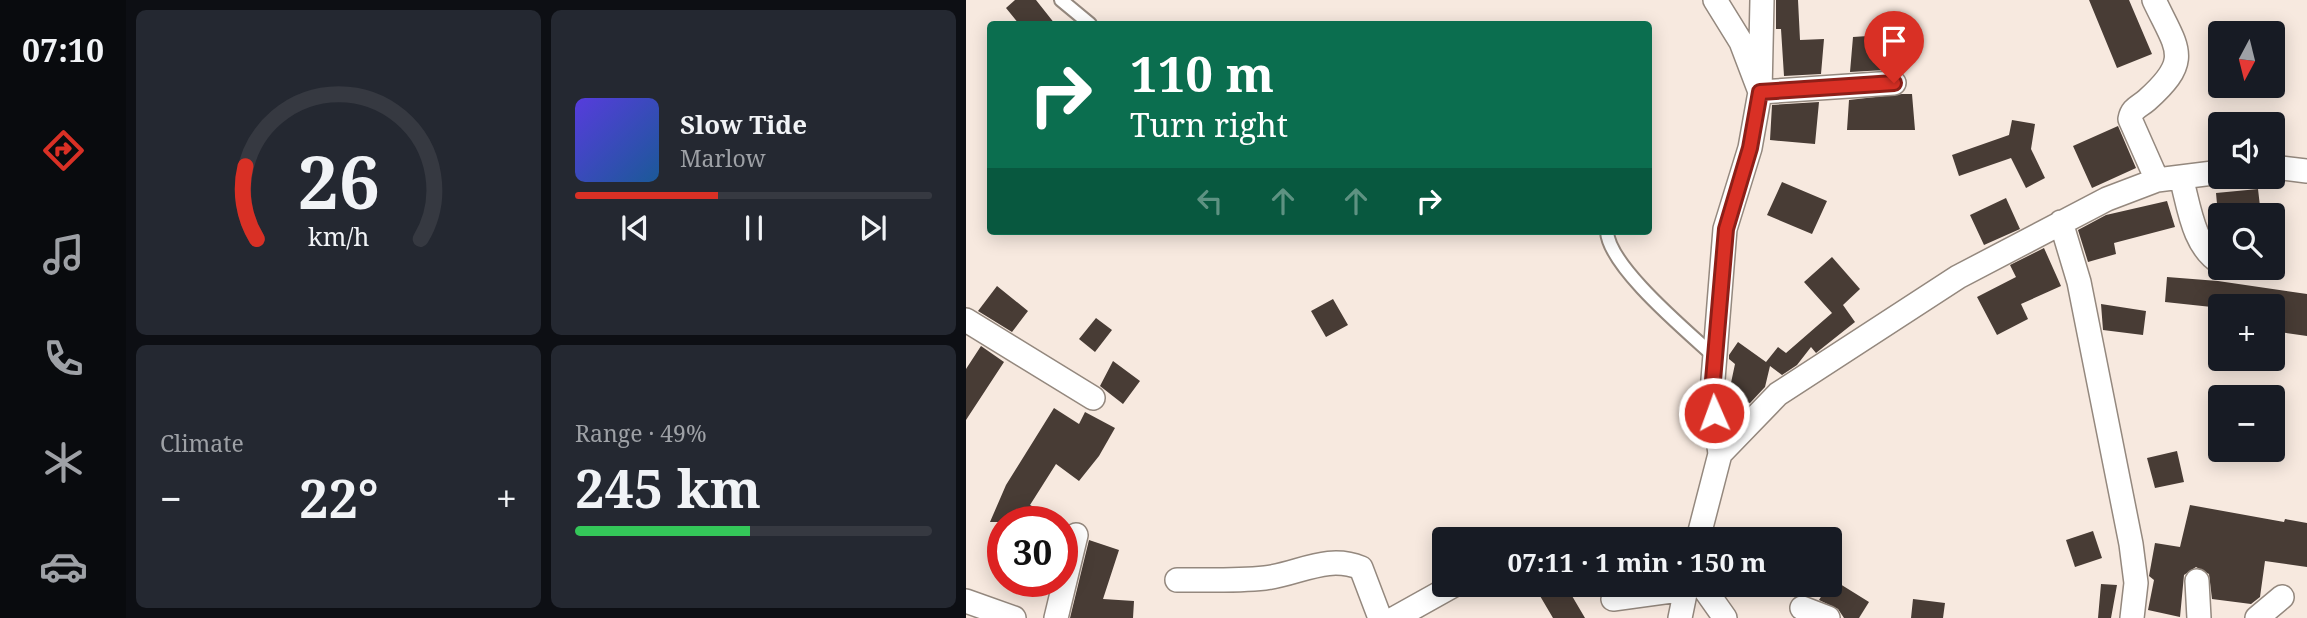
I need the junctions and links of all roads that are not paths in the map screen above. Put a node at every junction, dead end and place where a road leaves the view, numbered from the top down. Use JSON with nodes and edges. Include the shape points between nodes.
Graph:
{"nodes":[{"id":1,"x":1061,"y":0,"type":"edge"},
{"id":2,"x":1714,"y":0,"type":"edge"},
{"id":3,"x":1762,"y":0,"type":"edge"},
{"id":4,"x":2154,"y":0,"type":"edge"},
{"id":5,"x":1086,"y":21,"type":"edge"},
{"id":6,"x":1894,"y":83,"type":"dead end"},
{"id":7,"x":1760,"y":92,"type":"junction"},
{"id":8,"x":2285,"y":168,"type":"edge"},
{"id":9,"x":2307,"y":171,"type":"edge"},
{"id":10,"x":2208,"y":174,"type":"edge"},
{"id":11,"x":2180,"y":177,"type":"junction"},
{"id":12,"x":2157,"y":180,"type":"junction"},
{"id":13,"x":2061,"y":222,"type":"junction"},
{"id":14,"x":1607,"y":235,"type":"edge"},
{"id":15,"x":2208,"y":254,"type":"edge"},
{"id":16,"x":966,"y":320,"type":"edge"},
{"id":17,"x":1715,"y":358,"type":"junction"},
{"id":18,"x":1093,"y":398,"type":"dead end"},
{"id":19,"x":1720,"y":454,"type":"junction"},
{"id":20,"x":1701,"y":527,"type":"edge"},
{"id":21,"x":1177,"y":580,"type":"dead end"},
{"id":22,"x":2197,"y":581,"type":"dead end"},
{"id":23,"x":1061,"y":597,"type":"edge"},
{"id":24,"x":1432,"y":597,"type":"edge"},
{"id":25,"x":1625,"y":597,"type":"edge"},
{"id":26,"x":1687,"y":597,"type":"edge"},
{"id":27,"x":1703,"y":597,"type":"edge"},
{"id":28,"x":2282,"y":597,"type":"dead end"},
{"id":29,"x":1613,"y":599,"type":"dead end"},
{"id":30,"x":966,"y":601,"type":"edge"},
{"id":31,"x":1802,"y":608,"type":"dead end"},
{"id":32,"x":1014,"y":618,"type":"edge"},
{"id":33,"x":1056,"y":618,"type":"edge"},
{"id":34,"x":1380,"y":618,"type":"edge"},
{"id":35,"x":1395,"y":618,"type":"edge"},
{"id":36,"x":1680,"y":618,"type":"edge"},
{"id":37,"x":1725,"y":618,"type":"edge"},
{"id":38,"x":1828,"y":618,"type":"edge"},
{"id":39,"x":2132,"y":618,"type":"edge"},
{"id":40,"x":2199,"y":618,"type":"edge"},
{"id":41,"x":2257,"y":618,"type":"edge"}],
"edges":[{"from":1,"to":5,"type":"lane"},
{"from":2,"to":7,"type":"street","via":[[1741,42]]},
{"from":3,"to":7,"type":"street"},
{"from":4,"to":12,"type":"street","via":[[2179,55],[2174,73],[2132,110],[2130,119]]},
{"from":6,"to":7,"type":"street"},
{"from":7,"to":17,"type":"street","via":[[1750,148],[1726,229]]},
{"from":8,"to":9,"type":"street"},
{"from":10,"to":11,"type":"street"},
{"from":11,"to":12,"type":"street"},
{"from":11,"to":15,"type":"street","via":[[2198,237]]},
{"from":12,"to":13,"type":"street"},
{"from":13,"to":19,"type":"street","via":[[1958,277],[1779,394]]},
{"from":13,"to":39,"type":"street","via":[[2079,282],[2131,544],[2136,583]]},
{"from":14,"to":17,"type":"lane","via":[[1607,243],[1643,289]]},
{"from":16,"to":18,"type":"street"},
{"from":17,"to":19,"type":"street","via":[[1712,392]]},
{"from":19,"to":20,"type":"street"},
{"from":21,"to":34,"type":"street","via":[[1268,578],[1345,561],[1362,568]]},
{"from":22,"to":40,"type":"street"},
{"from":23,"to":33,"type":"street"},
{"from":24,"to":35,"type":"street"},
{"from":25,"to":29,"type":"street"},
{"from":26,"to":36,"type":"street"},
{"from":27,"to":37,"type":"street"},
{"from":28,"to":41,"type":"street"},
{"from":30,"to":32,"type":"street"},
{"from":31,"to":38,"type":"street"}]}
